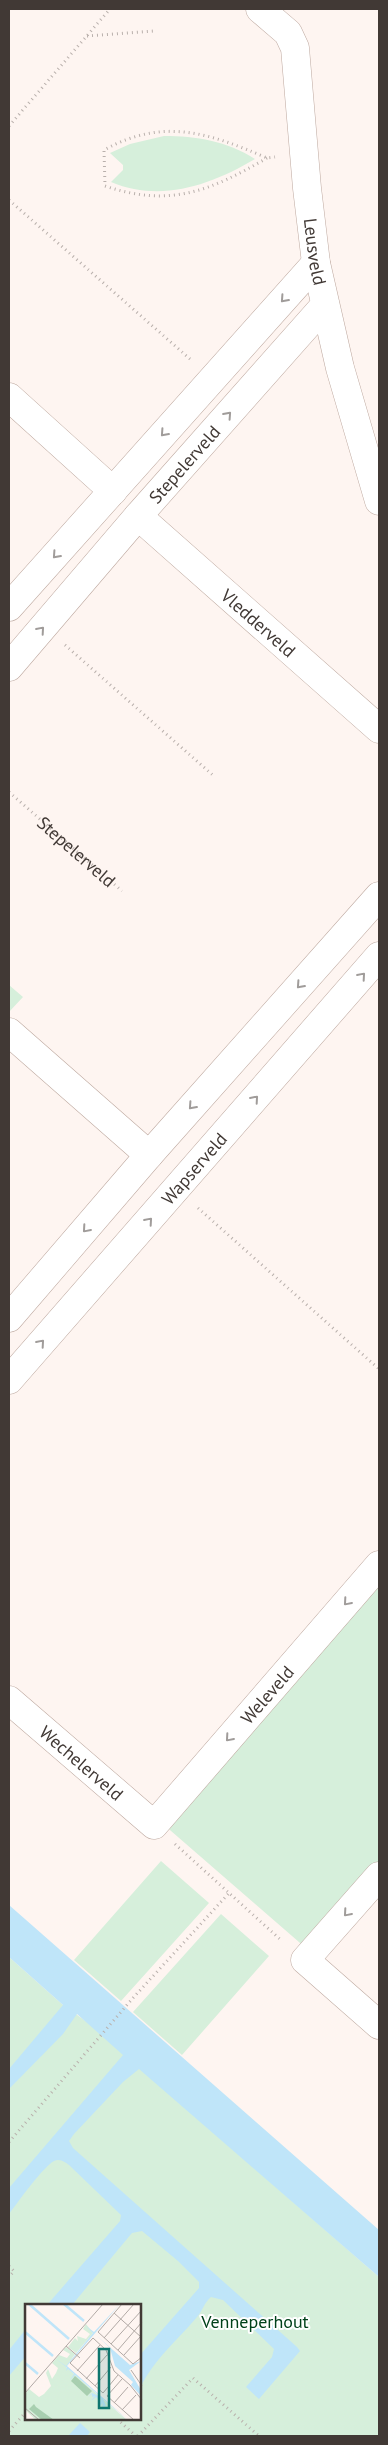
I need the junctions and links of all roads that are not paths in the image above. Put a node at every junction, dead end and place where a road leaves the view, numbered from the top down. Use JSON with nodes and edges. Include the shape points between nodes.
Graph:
{"nodes":[{"id":1,"x":260,"y":9,"type":"edge"},
{"id":2,"x":316,"y":263,"type":"junction"},
{"id":3,"x":325,"y":306,"type":"junction"},
{"id":4,"x":9,"y":398,"type":"edge"},
{"id":5,"x":113,"y":491,"type":"junction"},
{"id":6,"x":379,"y":502,"type":"edge"},
{"id":7,"x":138,"y":516,"type":"junction"},
{"id":8,"x":9,"y":607,"type":"edge"},
{"id":9,"x":9,"y":667,"type":"edge"},
{"id":10,"x":379,"y":729,"type":"edge"},
{"id":11,"x":379,"y":896,"type":"edge"},
{"id":12,"x":379,"y":956,"type":"edge"},
{"id":13,"x":9,"y":1032,"type":"edge"},
{"id":14,"x":149,"y":1155,"type":"junction"},
{"id":15,"x":9,"y":1318,"type":"edge"},
{"id":16,"x":9,"y":1380,"type":"edge"},
{"id":17,"x":379,"y":1565,"type":"edge"},
{"id":18,"x":9,"y":1700,"type":"edge"},
{"id":19,"x":154,"y":1825,"type":"joint"},
{"id":20,"x":379,"y":1876,"type":"edge"},
{"id":21,"x":379,"y":2025,"type":"edge"}],
"edges":[{"from":1,"to":2,"type":"street","name":"Leusveld","via":[[285,30],[294,44]]},
{"from":2,"to":3,"type":"street","name":"Leusveld"},
{"from":2,"to":5,"type":"street","name":"Stepelerveld","one_way":true},
{"from":3,"to":6,"type":"street","name":"Leusveld"},
{"from":7,"to":3,"type":"street","name":"Stepelerveld","one_way":true},
{"from":4,"to":5,"type":"street"},
{"from":5,"to":8,"type":"street","name":"Stepelerveld","one_way":true},
{"from":9,"to":7,"type":"street","name":"Stepelerveld","one_way":true},
{"from":7,"to":10,"type":"street","name":"Vledderveld"},
{"from":11,"to":14,"type":"street","one_way":true},
{"from":16,"to":12,"type":"street","name":"Wapserveld","one_way":true},
{"from":13,"to":14,"type":"street"},
{"from":14,"to":15,"type":"street","one_way":true},
{"from":17,"to":19,"type":"street","name":"Weleveld","one_way":true},
{"from":18,"to":19,"type":"street","name":"Wechelerveld"},
{"from":20,"to":21,"type":"street","one_way":true,"via":[[305,1960]]}]}
